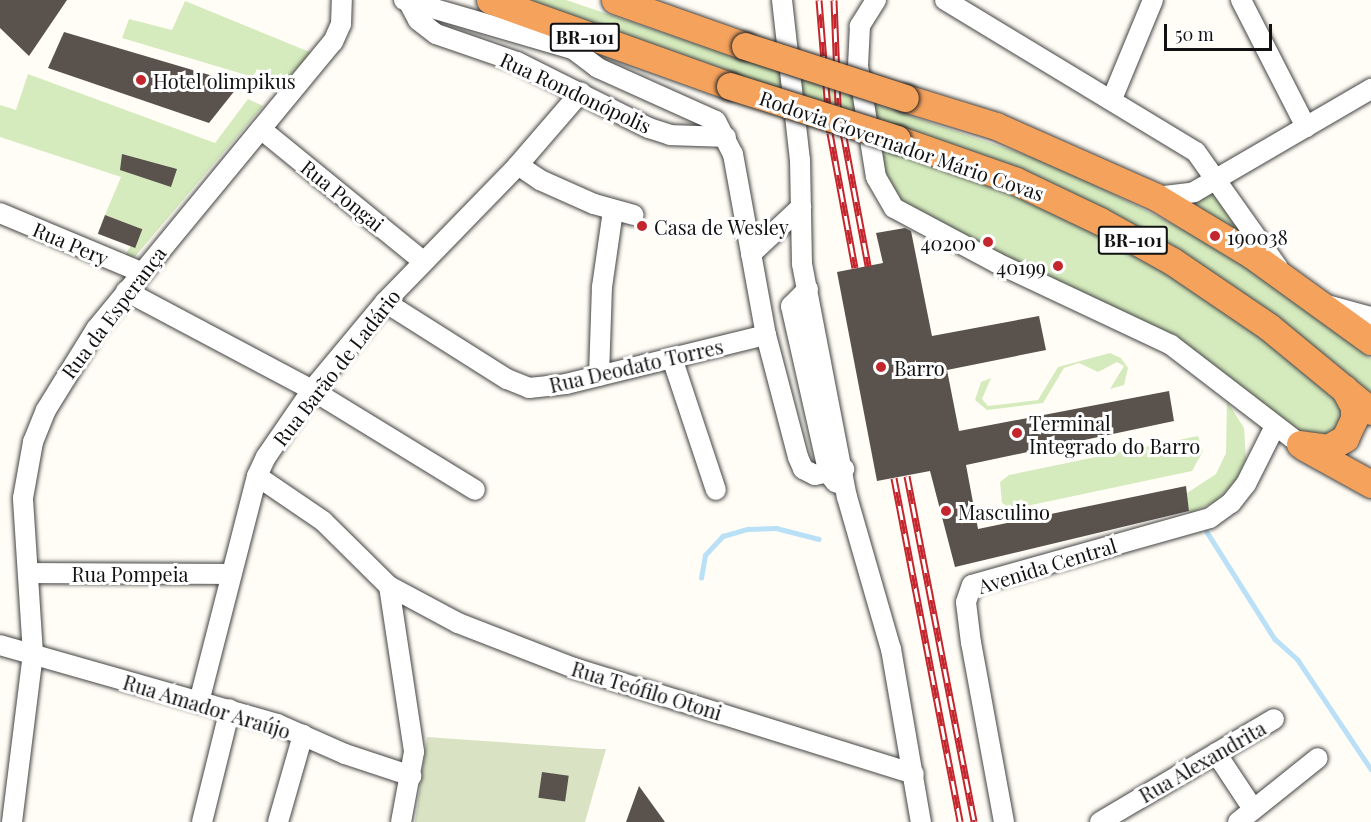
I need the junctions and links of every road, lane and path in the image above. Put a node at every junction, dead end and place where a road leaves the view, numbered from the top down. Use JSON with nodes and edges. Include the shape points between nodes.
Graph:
{"nodes":[{"id":1,"x":342,"y":0,"type":"edge"},
{"id":2,"x":406,"y":0,"type":"edge"},
{"id":3,"x":490,"y":0,"type":"edge"},
{"id":4,"x":615,"y":0,"type":"edge"},
{"id":5,"x":782,"y":0,"type":"edge"},
{"id":6,"x":876,"y":0,"type":"edge"},
{"id":7,"x":945,"y":0,"type":"edge"},
{"id":8,"x":1153,"y":0,"type":"edge"},
{"id":9,"x":1241,"y":0,"type":"edge"},
{"id":10,"x":664,"y":8,"type":"edge"},
{"id":11,"x":573,"y":49,"type":"junction"},
{"id":12,"x":681,"y":71,"type":"junction"},
{"id":13,"x":1371,"y":89,"type":"edge"},
{"id":14,"x":581,"y":92,"type":"junction"},
{"id":15,"x":1112,"y":99,"type":"junction"},
{"id":16,"x":1306,"y":127,"type":"junction"},
{"id":17,"x":261,"y":129,"type":"junction"},
{"id":18,"x":726,"y":136,"type":"junction"},
{"id":19,"x":518,"y":165,"type":"junction"},
{"id":20,"x":1217,"y":179,"type":"junction"},
{"id":21,"x":1156,"y":197,"type":"junction"},
{"id":22,"x":801,"y":207,"type":"junction"},
{"id":23,"x":613,"y":211,"type":"junction"},
{"id":24,"x":0,"y":213,"type":"edge"},
{"id":25,"x":634,"y":215,"type":"dead end"},
{"id":26,"x":751,"y":254,"type":"junction"},
{"id":27,"x":423,"y":261,"type":"junction"},
{"id":28,"x":141,"y":272,"type":"junction"},
{"id":29,"x":1285,"y":278,"type":"junction"},
{"id":30,"x":808,"y":289,"type":"junction"},
{"id":31,"x":126,"y":291,"type":"junction"},
{"id":32,"x":385,"y":302,"type":"junction"},
{"id":33,"x":1321,"y":303,"type":"junction"},
{"id":34,"x":791,"y":306,"type":"junction"},
{"id":35,"x":762,"y":314,"type":"junction"},
{"id":36,"x":1371,"y":317,"type":"edge"},
{"id":37,"x":766,"y":335,"type":"junction"},
{"id":38,"x":1371,"y":341,"type":"edge"},
{"id":39,"x":672,"y":358,"type":"junction"},
{"id":40,"x":599,"y":376,"type":"junction"},
{"id":41,"x":1343,"y":387,"type":"junction"},
{"id":42,"x":312,"y":390,"type":"junction"},
{"id":43,"x":1371,"y":411,"type":"edge"},
{"id":44,"x":1274,"y":428,"type":"junction"},
{"id":45,"x":1300,"y":444,"type":"junction"},
{"id":46,"x":836,"y":472,"type":"junction"},
{"id":47,"x":257,"y":476,"type":"junction"},
{"id":48,"x":1371,"y":484,"type":"edge"},
{"id":49,"x":475,"y":490,"type":"dead end"},
{"id":50,"x":716,"y":490,"type":"dead end"},
{"id":51,"x":29,"y":573,"type":"junction"},
{"id":52,"x":231,"y":574,"type":"junction"},
{"id":53,"x":388,"y":586,"type":"junction"},
{"id":54,"x":0,"y":645,"type":"edge"},
{"id":55,"x":33,"y":654,"type":"junction"},
{"id":56,"x":200,"y":702,"type":"junction"},
{"id":57,"x":230,"y":709,"type":"junction"},
{"id":58,"x":1274,"y":719,"type":"dead end"},
{"id":59,"x":303,"y":735,"type":"junction"},
{"id":60,"x":1215,"y":753,"type":"junction"},
{"id":61,"x":1318,"y":758,"type":"dead end"},
{"id":62,"x":914,"y":774,"type":"junction"},
{"id":63,"x":411,"y":776,"type":"junction"},
{"id":64,"x":9,"y":813,"type":"edge"},
{"id":65,"x":1245,"y":816,"type":"edge"},
{"id":66,"x":202,"y":822,"type":"edge"},
{"id":67,"x":278,"y":822,"type":"edge"},
{"id":68,"x":401,"y":822,"type":"edge"},
{"id":69,"x":921,"y":822,"type":"edge"},
{"id":70,"x":1004,"y":822,"type":"edge"},
{"id":71,"x":1100,"y":822,"type":"edge"}],
"edges":[{"from":1,"to":17,"type":"street","name":"Rua da Esperança","via":[[340,24],[333,42]]},
{"from":2,"to":11,"type":"street"},
{"from":2,"to":14,"type":"street","name":"Rua Rondonópolis","via":[[418,20],[436,34],[517,62]]},
{"from":3,"to":12,"type":"highway","name":"Rodovia Governador Mário Covas","number":"BR-101"},
{"from":4,"to":10,"type":"highway","number":"BR-101"},
{"from":5,"to":22,"type":"street","via":[[800,159]]},
{"from":6,"to":44,"type":"street","via":[[860,26],[858,66],[876,177],[894,208],[988,259],[1171,345]]},
{"from":7,"to":15,"type":"street"},
{"from":8,"to":15,"type":"street"},
{"from":9,"to":16,"type":"street"},
{"from":10,"to":21,"type":"highway","number":"BR-101","bridge":true,"via":[[745,46],[996,126]]},
{"from":11,"to":12,"type":"highway","via":[[648,70]]},
{"from":11,"to":18,"type":"street","via":[[598,68],[710,116]]},
{"from":12,"to":41,"type":"highway","name":"Rodovia Governador Mário Covas","number":"BR-101","bridge":true,"via":[[1016,181],[1100,221],[1172,261],[1269,327]]},
{"from":13,"to":16,"type":"street"},
{"from":14,"to":18,"type":"street","name":"Rua Rondonópolis","via":[[670,135]]},
{"from":14,"to":19,"type":"street","name":"Rua Barão de Ladário"},
{"from":15,"to":20,"type":"street","via":[[1184,142]]},
{"from":16,"to":20,"type":"street"},
{"from":17,"to":27,"type":"street","name":"Rua Pongai"},
{"from":17,"to":28,"type":"street","name":"Rua da Esperança"},
{"from":18,"to":26,"type":"street"},
{"from":19,"to":23,"type":"street","via":[[540,180]]},
{"from":19,"to":27,"type":"street","name":"Rua Barão de Ladário"},
{"from":20,"to":21,"type":"street","via":[[1194,192]]},
{"from":20,"to":29,"type":"street"},
{"from":21,"to":29,"type":"highway","number":"BR-101"},
{"from":22,"to":26,"type":"street"},
{"from":22,"to":30,"type":"street","via":[[802,264]]},
{"from":23,"to":25,"type":"street"},
{"from":23,"to":40,"type":"street","via":[[602,287]]},
{"from":24,"to":28,"type":"street","name":"Rua Pery"},
{"from":26,"to":35,"type":"street"},
{"from":27,"to":32,"type":"street","name":"Rua Barão de Ladário"},
{"from":28,"to":31,"type":"street","name":"Rua da Esperança"},
{"from":29,"to":33,"type":"highway","number":"BR-101"},
{"from":30,"to":34,"type":"street"},
{"from":30,"to":46,"type":"street"},
{"from":31,"to":42,"type":"street"},
{"from":31,"to":51,"type":"street","name":"Rua da Esperança","via":[[62,379],[33,442],[23,498]]},
{"from":32,"to":40,"type":"street","name":"Rua Deodato Torres","via":[[520,385],[552,386]]},
{"from":32,"to":42,"type":"street","name":"Rua Barão de Ladário"},
{"from":33,"to":36,"type":"street"},
{"from":33,"to":38,"type":"highway","number":"BR-101"},
{"from":34,"to":35,"type":"street"},
{"from":34,"to":46,"type":"street"},
{"from":35,"to":37,"type":"street"},
{"from":37,"to":39,"type":"street","name":"Rua Deodato Torres"},
{"from":37,"to":46,"type":"street","via":[[801,466],[812,474]]},
{"from":39,"to":40,"type":"street","name":"Rua Deodato Torres"},
{"from":39,"to":50,"type":"street"},
{"from":41,"to":43,"type":"highway","name":"Rodovia Governador Mário Covas","number":"BR-101"},
{"from":41,"to":45,"type":"highway","via":[[1354,407],[1354,419],[1345,438],[1328,448]]},
{"from":42,"to":47,"type":"street","name":"Rua Barão de Ladário"},
{"from":42,"to":49,"type":"street"},
{"from":44,"to":45,"type":"street"},
{"from":44,"to":70,"type":"street","name":"Avenida Central","via":[[1246,484],[1231,503],[1210,518],[972,585],[966,602]]},
{"from":45,"to":48,"type":"highway"},
{"from":46,"to":62,"type":"street","via":[[847,497],[891,649]]},
{"from":47,"to":52,"type":"street","name":"Rua Barão de Ladário"},
{"from":47,"to":53,"type":"street","name":"Rua Teófilo Otoni","via":[[323,521]]},
{"from":51,"to":52,"type":"street","name":"Rua Pompeia"},
{"from":51,"to":55,"type":"street","name":"Rua da Esperança"},
{"from":52,"to":56,"type":"street","name":"Rua Barão de Ladário"},
{"from":53,"to":62,"type":"street","name":"Rua Teófilo Otoni","via":[[449,619],[574,668]]},
{"from":53,"to":63,"type":"street","via":[[414,752]]},
{"from":54,"to":55,"type":"street","name":"Rua Amador Araújo"},
{"from":55,"to":56,"type":"street","name":"Rua Amador Araújo"},
{"from":55,"to":64,"type":"street","name":"Rua da Esperança"},
{"from":56,"to":57,"type":"street","name":"Rua Amador Araújo"},
{"from":57,"to":59,"type":"street","name":"Rua Amador Araújo"},
{"from":57,"to":66,"type":"street"},
{"from":58,"to":60,"type":"street","name":"Rua Alexandrita"},
{"from":59,"to":63,"type":"street","name":"Rua Amador Araújo"},
{"from":59,"to":67,"type":"street"},
{"from":60,"to":65,"type":"street"},
{"from":60,"to":71,"type":"street","name":"Rua Alexandrita"},
{"from":61,"to":65,"type":"street"},
{"from":62,"to":69,"type":"street"},
{"from":63,"to":68,"type":"street"}]}
